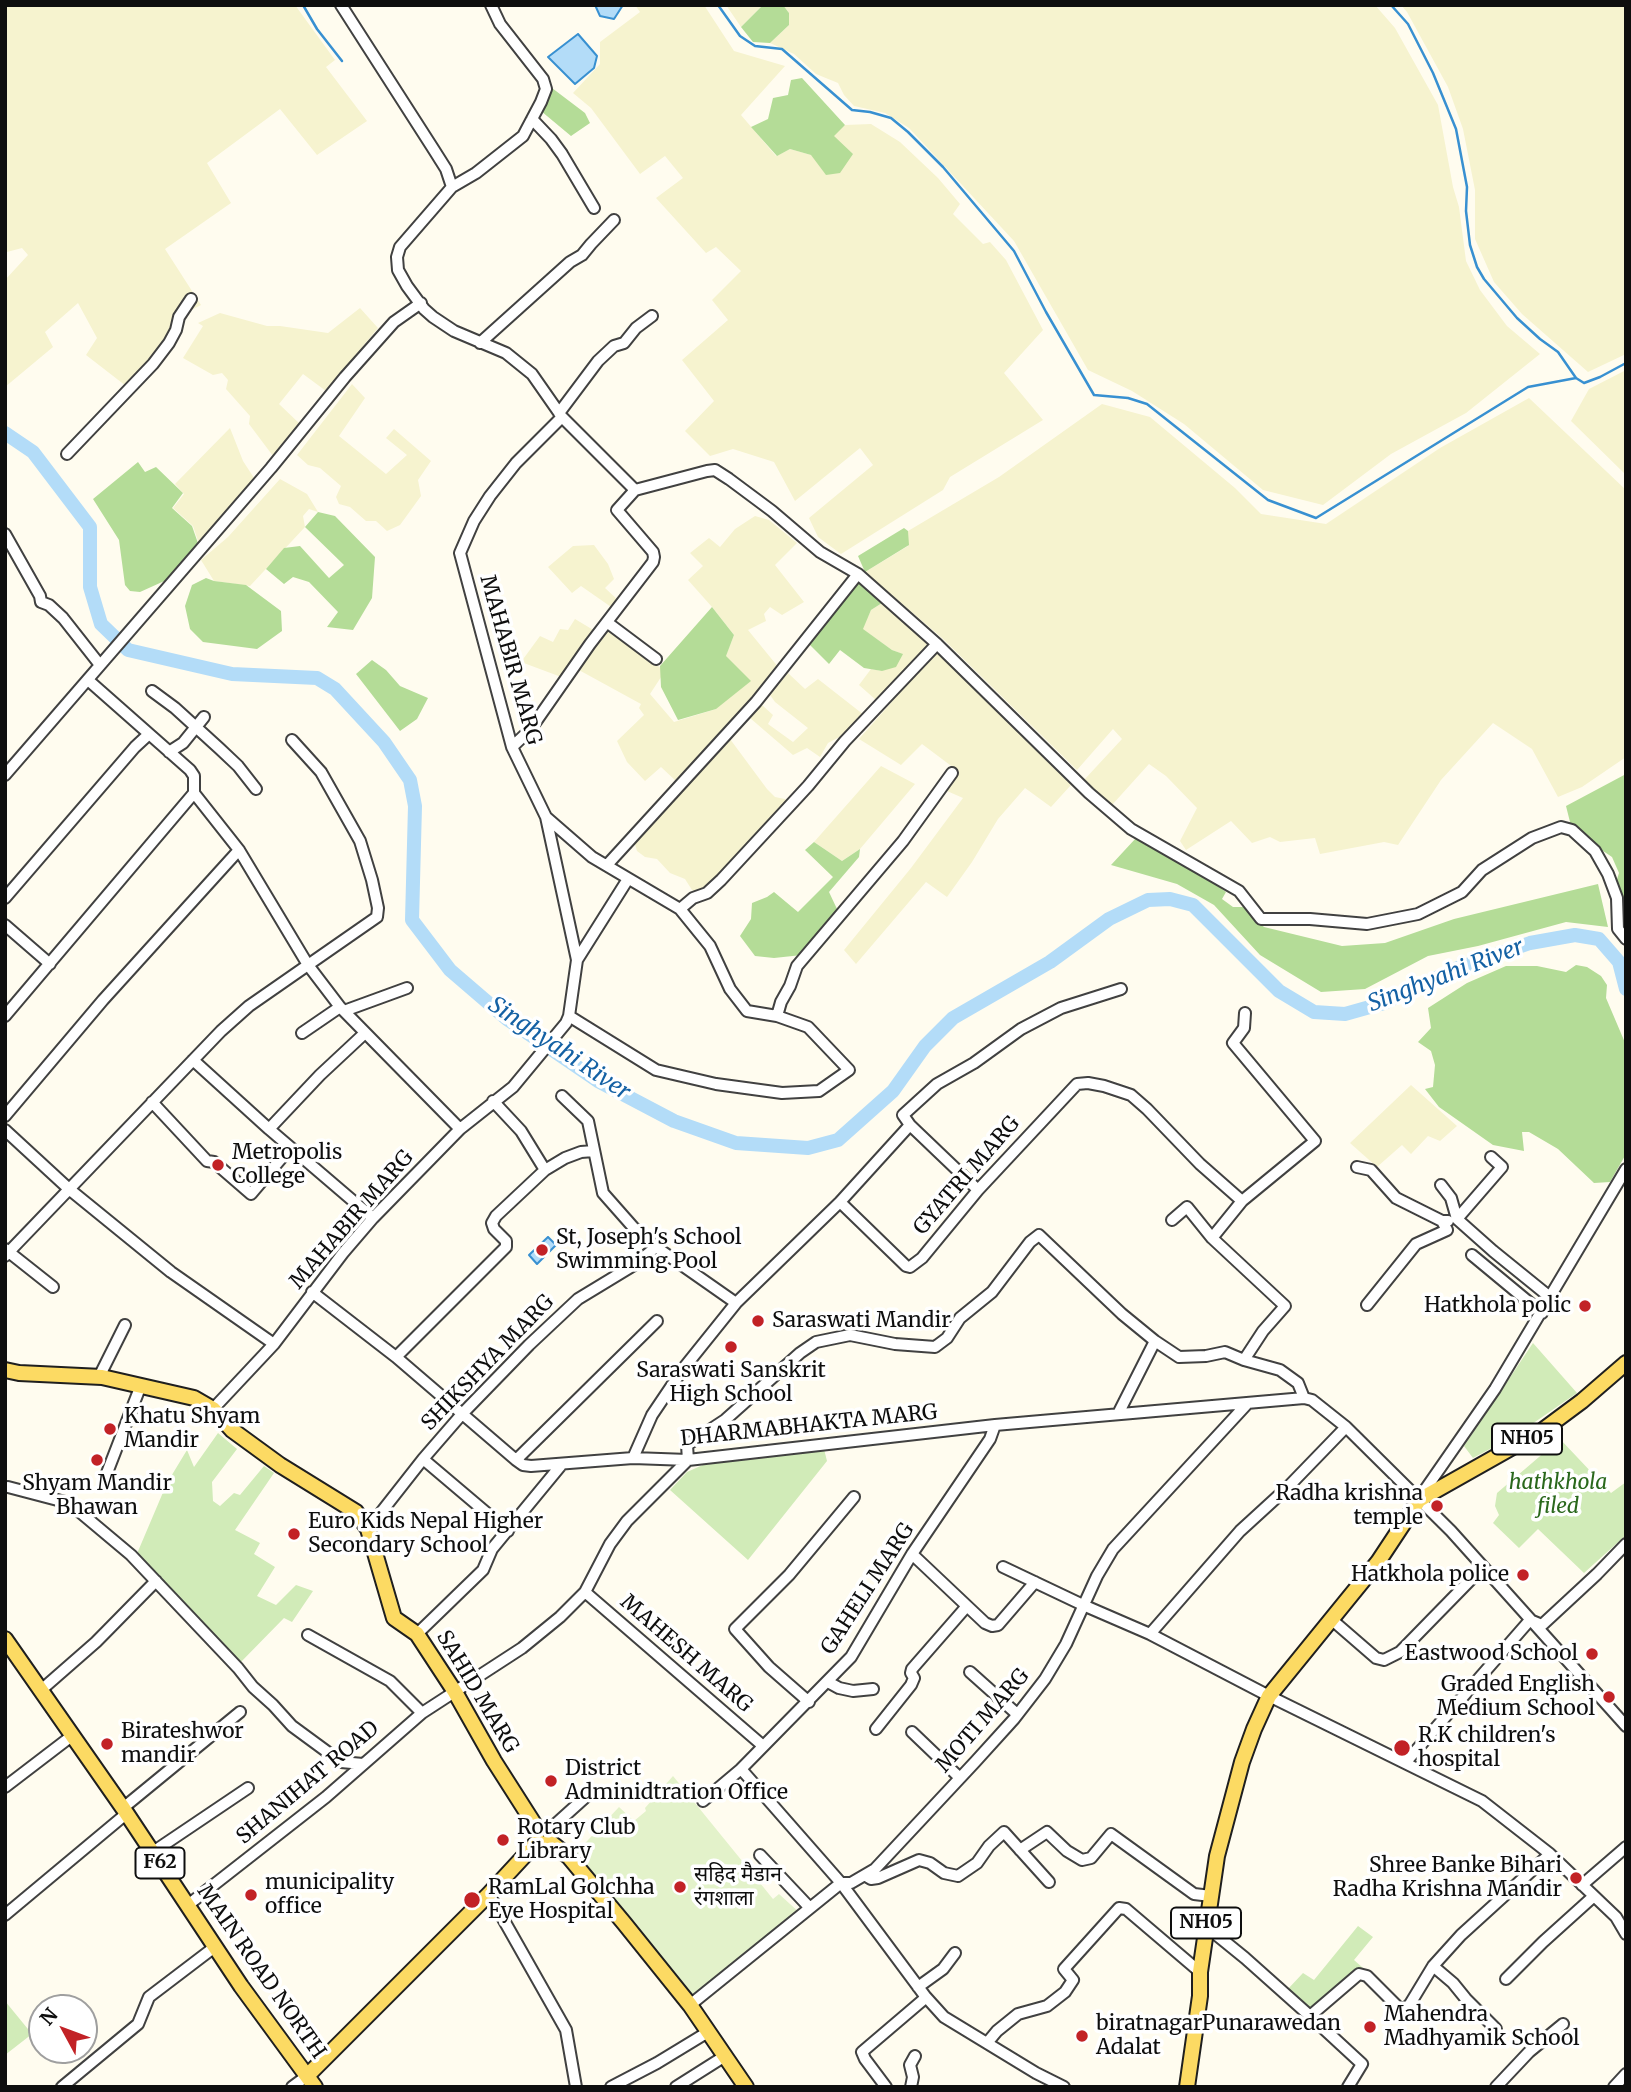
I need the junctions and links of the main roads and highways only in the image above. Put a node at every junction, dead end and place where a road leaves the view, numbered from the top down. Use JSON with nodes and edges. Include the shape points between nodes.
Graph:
{"nodes":[{"id":1,"x":1626,"y":1363,"type":"edge"},
{"id":2,"x":5,"y":1370,"type":"edge"},
{"id":3,"x":5,"y":1639,"type":"edge"},
{"id":4,"x":544,"y":1835,"type":"junction"},
{"id":5,"x":311,"y":2081,"type":"edge"},
{"id":6,"x":746,"y":2087,"type":"edge"},
{"id":7,"x":1187,"y":2087,"type":"edge"}],
"edges":[{"from":1,"to":7,"type":"main road","number":"NH05","via":[[1543,1430],[1419,1500],[1378,1562],[1269,1696],[1242,1762],[1217,1856]]},
{"from":2,"to":4,"type":"main road","name":"SAHID MARG","via":[[99,1377],[194,1398],[279,1465],[356,1512],[368,1529],[394,1618],[417,1634]]},
{"from":3,"to":5,"type":"main road","name":"MAIN ROAD NORTH","number":"F62"},
{"from":4,"to":5,"type":"main road"},
{"from":4,"to":6,"type":"main road","name":"SAHID MARG","via":[[569,1857],[690,2005]]}]}
